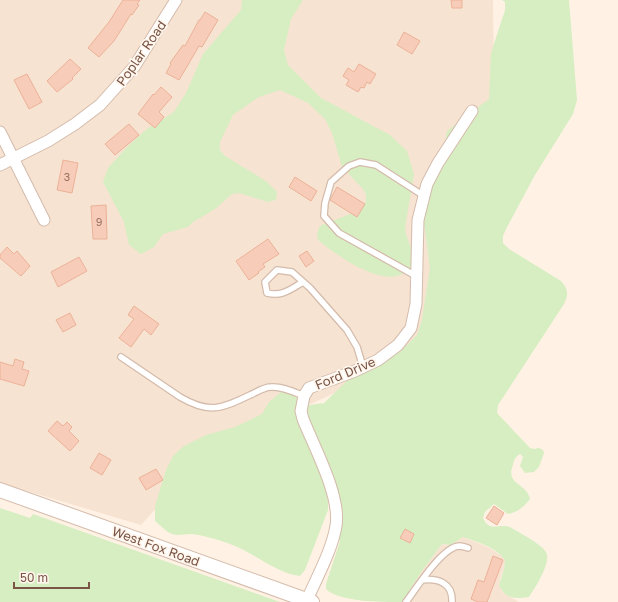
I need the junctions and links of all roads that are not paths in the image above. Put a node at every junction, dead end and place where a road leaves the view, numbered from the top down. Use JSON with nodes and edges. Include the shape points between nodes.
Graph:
{"nodes":[{"id":1,"x":176,"y":0,"type":"edge"},
{"id":2,"x":472,"y":111,"type":"dead end"},
{"id":3,"x":0,"y":132,"type":"edge"},
{"id":4,"x":13,"y":159,"type":"junction"},
{"id":5,"x":0,"y":165,"type":"edge"},
{"id":6,"x":424,"y":196,"type":"junction"},
{"id":7,"x":44,"y":220,"type":"dead end"},
{"id":8,"x":417,"y":276,"type":"junction"},
{"id":9,"x":303,"y":282,"type":"junction"},
{"id":10,"x":121,"y":357,"type":"dead end"},
{"id":11,"x":363,"y":367,"type":"junction"},
{"id":12,"x":304,"y":396,"type":"junction"},
{"id":13,"x":0,"y":490,"type":"edge"},
{"id":14,"x":468,"y":548,"type":"dead end"},
{"id":15,"x":422,"y":580,"type":"junction"},
{"id":16,"x":310,"y":601,"type":"edge"},
{"id":17,"x":406,"y":602,"type":"edge"},
{"id":18,"x":452,"y":602,"type":"edge"}],
"edges":[{"from":1,"to":4,"type":"street","name":"Poplar Road","via":[[134,67],[100,105],[76,124]]},
{"from":2,"to":6,"type":"street","name":"Ford Drive","via":[[438,163]]},
{"from":3,"to":4,"type":"street"},
{"from":4,"to":5,"type":"street","name":"Poplar Road"},
{"from":4,"to":7,"type":"street"},
{"from":6,"to":8,"type":"street","name":"Ford Drive","via":[[418,220]]},
{"from":6,"to":8,"type":"lane","via":[[376,165],[360,162],[349,166],[331,182],[325,203],[324,216],[339,233]]},
{"from":8,"to":11,"type":"street","name":"Ford Drive","via":[[416,304],[411,328],[398,345],[378,360]]},
{"from":9,"to":9,"type":"lane","via":[[292,272],[278,270],[265,282],[267,293],[274,295],[285,293]]},
{"from":9,"to":11,"type":"lane","via":[[348,330]]},
{"from":10,"to":12,"type":"lane","via":[[180,397],[206,408],[224,406],[269,387],[282,388]]},
{"from":11,"to":12,"type":"street","name":"Ford Drive","via":[[309,388]]},
{"from":12,"to":16,"type":"street","name":"Ford Drive","via":[[301,411],[303,419],[336,502],[337,515],[330,547]]},
{"from":13,"to":16,"type":"street","name":"West Fox Road"},
{"from":14,"to":15,"type":"lane","via":[[459,546],[450,550]]},
{"from":15,"to":17,"type":"lane"},
{"from":15,"to":18,"type":"lane","via":[[434,579],[446,584]]}]}
